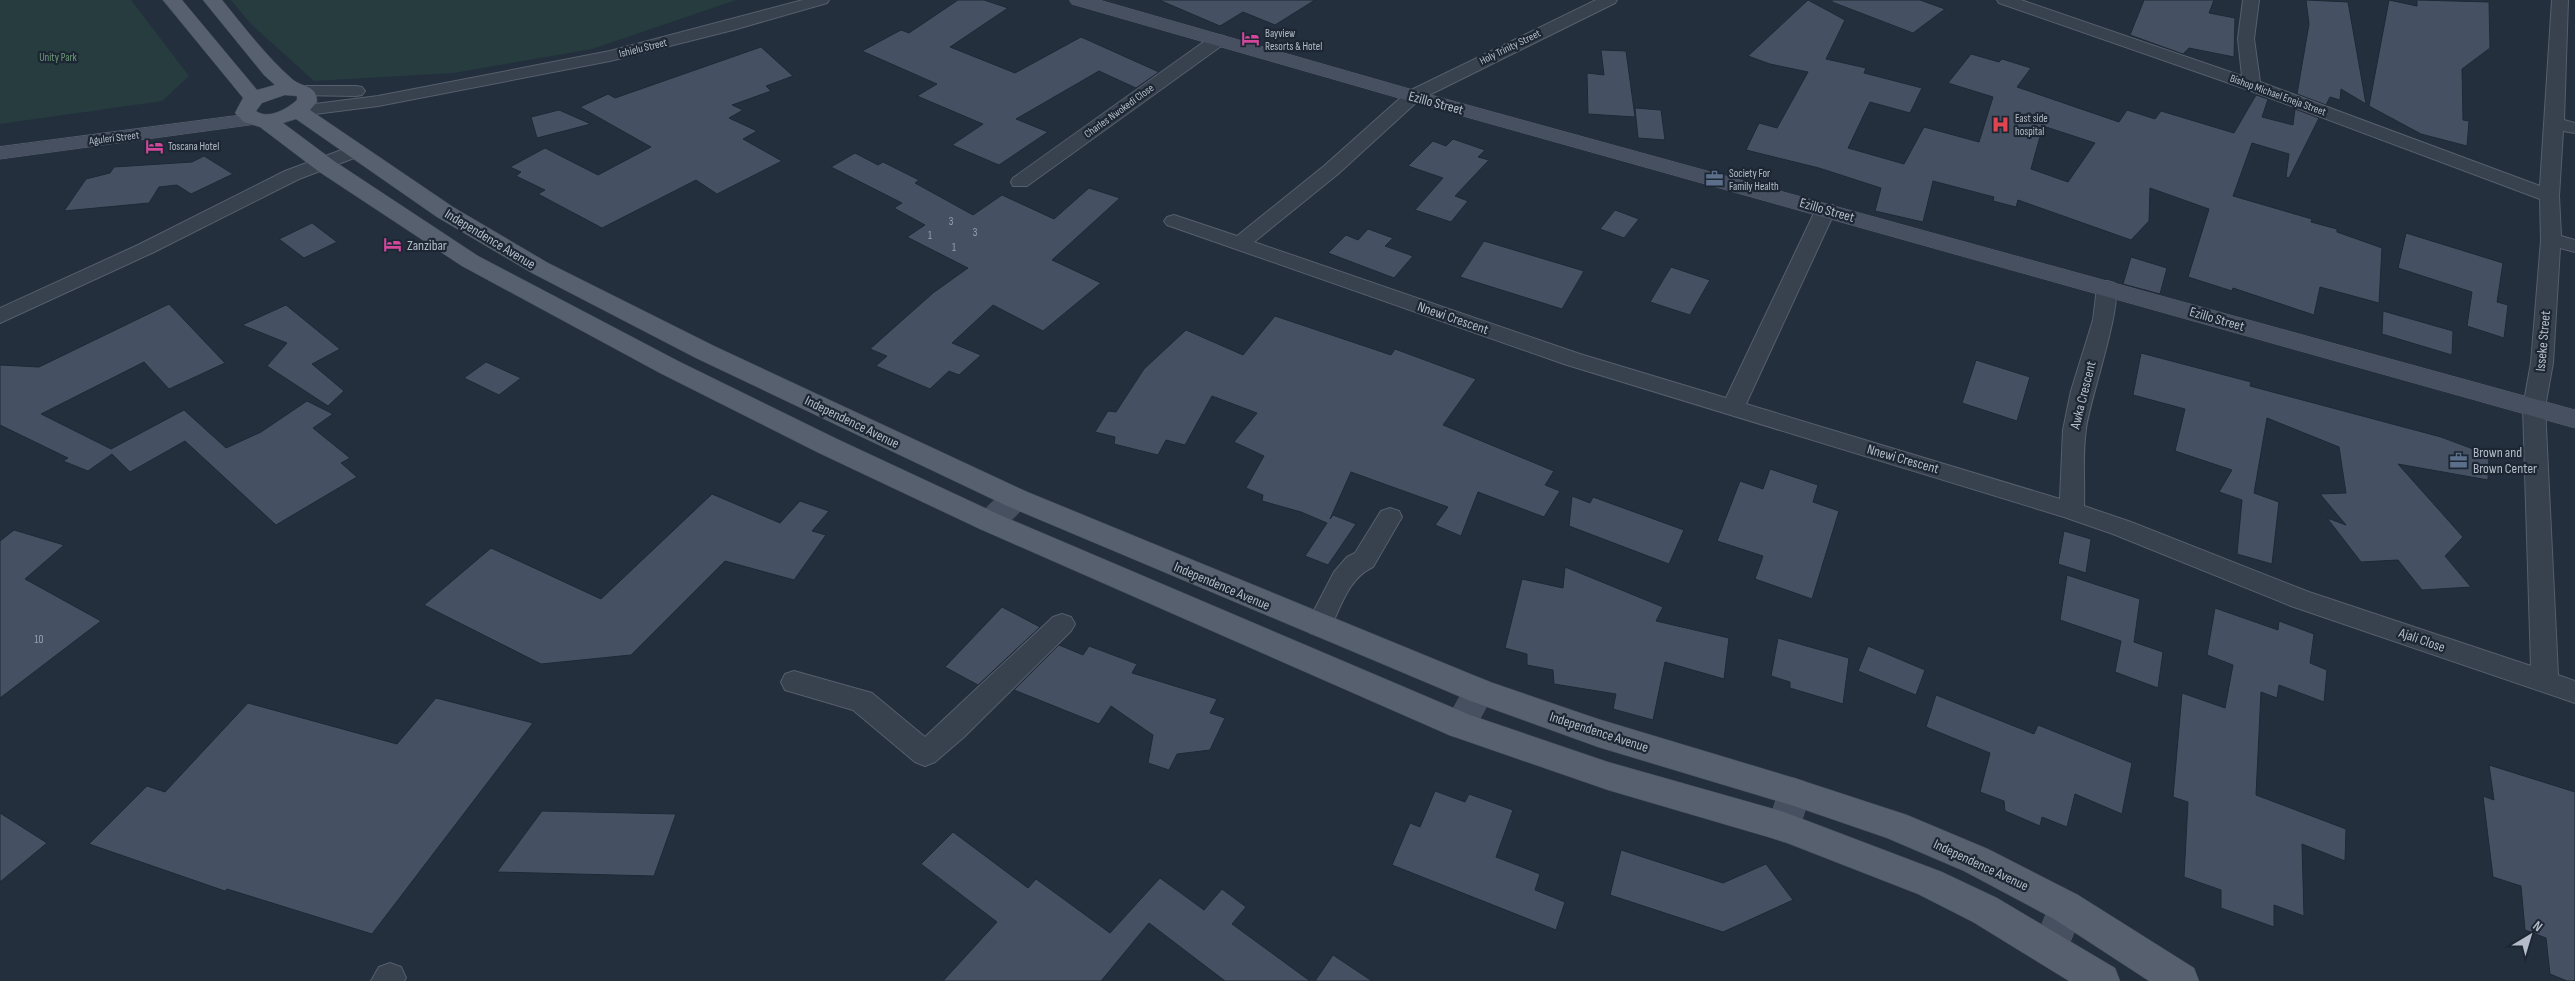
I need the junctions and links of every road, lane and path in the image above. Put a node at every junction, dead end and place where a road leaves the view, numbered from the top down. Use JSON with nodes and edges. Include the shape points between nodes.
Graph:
{"nodes":[{"id":1,"x":172,"y":0,"type":"edge"},
{"id":2,"x":212,"y":0,"type":"edge"},
{"id":3,"x":821,"y":0,"type":"edge"},
{"id":4,"x":1079,"y":0,"type":"edge"},
{"id":5,"x":1609,"y":0,"type":"edge"},
{"id":6,"x":2005,"y":0,"type":"edge"},
{"id":7,"x":2251,"y":0,"type":"edge"},
{"id":8,"x":2565,"y":4,"type":"edge"},
{"id":9,"x":1218,"y":40,"type":"junction"},
{"id":10,"x":2252,"y":85,"type":"junction"},
{"id":11,"x":1413,"y":96,"type":"junction"},
{"id":12,"x":298,"y":99,"type":"junction"},
{"id":13,"x":257,"y":110,"type":"junction"},
{"id":14,"x":2565,"y":126,"type":"edge"},
{"id":15,"x":0,"y":139,"type":"edge"},
{"id":16,"x":355,"y":151,"type":"junction"},
{"id":17,"x":0,"y":153,"type":"edge"},
{"id":18,"x":321,"y":162,"type":"junction"},
{"id":19,"x":1020,"y":182,"type":"dead end"},
{"id":20,"x":2549,"y":196,"type":"junction"},
{"id":21,"x":1826,"y":209,"type":"junction"},
{"id":22,"x":1174,"y":221,"type":"dead end"},
{"id":23,"x":2551,"y":240,"type":"junction"},
{"id":24,"x":1241,"y":244,"type":"junction"},
{"id":25,"x":2575,"y":246,"type":"edge"},
{"id":26,"x":2107,"y":288,"type":"junction"},
{"id":27,"x":0,"y":316,"type":"edge"},
{"id":28,"x":2534,"y":407,"type":"junction"},
{"id":29,"x":1733,"y":408,"type":"junction"},
{"id":30,"x":2575,"y":419,"type":"edge"},
{"id":31,"x":1015,"y":498,"type":"junction"},
{"id":32,"x":2072,"y":511,"type":"junction"},
{"id":33,"x":1390,"y":517,"type":"dead end"},
{"id":34,"x":990,"y":522,"type":"junction"},
{"id":35,"x":1062,"y":624,"type":"dead end"},
{"id":36,"x":1320,"y":626,"type":"junction"},
{"id":37,"x":794,"y":682,"type":"dead end"},
{"id":38,"x":2545,"y":682,"type":"junction"},
{"id":39,"x":1479,"y":691,"type":"junction"},
{"id":40,"x":2575,"y":692,"type":"edge"},
{"id":41,"x":1460,"y":725,"type":"junction"},
{"id":42,"x":1794,"y":792,"type":"junction"},
{"id":43,"x":1784,"y":827,"type":"junction"},
{"id":44,"x":2066,"y":907,"type":"junction"},
{"id":45,"x":2050,"y":948,"type":"junction"},
{"id":46,"x":2102,"y":981,"type":"edge"},
{"id":47,"x":2181,"y":981,"type":"edge"}],
"edges":[{"from":1,"to":13,"type":"main road","name":"Independence Avenue"},
{"from":2,"to":12,"type":"main road","name":"Independence Avenue"},
{"from":3,"to":12,"type":"street","name":"Ishielu Street","via":[[610,56],[424,93],[315,109]]},
{"from":4,"to":9,"type":"street","name":"Ezillo Street"},
{"from":5,"to":11,"type":"street","name":"Holy Trinity Street"},
{"from":6,"to":10,"type":"street","name":"Bishop Michael Eneja Street"},
{"from":7,"to":10,"type":"street","via":[[2246,39]]},
{"from":8,"to":14,"type":"street","name":"Isseke Street"},
{"from":9,"to":11,"type":"street","name":"Ezillo Street"},
{"from":9,"to":19,"type":"street","name":"Charles Nwokedi Close"},
{"from":10,"to":20,"type":"street","name":"Bishop Michael Eneja Street"},
{"from":11,"to":21,"type":"street","name":"Ezillo Street"},
{"from":11,"to":24,"type":"street","name":"Holy Trinity Street","via":[[1331,170]]},
{"from":12,"to":13,"type":"main road","via":[[282,117]]},
{"from":12,"to":16,"type":"main road","name":"Independence Avenue"},
{"from":13,"to":15,"type":"street","name":"Aguleri Street","via":[[157,118]]},
{"from":13,"to":17,"type":"street","name":"Aguleri Street"},
{"from":13,"to":18,"type":"main road","name":"Independence Avenue"},
{"from":14,"to":20,"type":"street","name":"Isseke Street"},
{"from":16,"to":18,"type":"street"},
{"from":16,"to":31,"type":"main road","name":"Independence Avenue","via":[[445,212],[540,268],[705,352]]},
{"from":18,"to":27,"type":"street","via":[[260,188],[192,225]]},
{"from":18,"to":34,"type":"main road","name":"Independence Avenue","via":[[478,266],[669,367]]},
{"from":20,"to":23,"type":"street","name":"Isseke Street"},
{"from":21,"to":26,"type":"street","name":"Ezillo Street"},
{"from":21,"to":29,"type":"street"},
{"from":22,"to":24,"type":"street","name":"Nnewi Crescent"},
{"from":23,"to":25,"type":"street"},
{"from":23,"to":28,"type":"street","name":"Isseke Street","via":[[2542,363]]},
{"from":24,"to":29,"type":"street","name":"Nnewi Crescent","via":[[1572,360]]},
{"from":26,"to":28,"type":"street","name":"Ezillo Street"},
{"from":26,"to":32,"type":"street","name":"Awka Crescent","via":[[2104,320],[2082,391],[2074,430]]},
{"from":28,"to":30,"type":"street","name":"Ezillo Street"},
{"from":28,"to":38,"type":"street","name":"Isseke Street"},
{"from":29,"to":32,"type":"street","name":"Nnewi Crescent"},
{"from":31,"to":34,"type":"street"},
{"from":31,"to":36,"type":"main road","name":"Independence Avenue"},
{"from":32,"to":38,"type":"street","name":"Ajali Close","via":[[2300,599]]},
{"from":33,"to":36,"type":"street","via":[[1364,560],[1355,563],[1342,582]]},
{"from":34,"to":41,"type":"main road","name":"Independence Avenue"},
{"from":35,"to":37,"type":"street","via":[[925,754],[862,701]]},
{"from":36,"to":39,"type":"main road","name":"Independence Avenue"},
{"from":38,"to":40,"type":"street","name":"Ajali Close"},
{"from":39,"to":41,"type":"street"},
{"from":39,"to":42,"type":"main road","name":"Independence Avenue","via":[[1598,733]]},
{"from":41,"to":43,"type":"main road","name":"Independence Avenue","via":[[1608,776]]},
{"from":42,"to":43,"type":"street"},
{"from":42,"to":44,"type":"main road","name":"Independence Avenue","via":[[1895,826],[1976,860]]},
{"from":43,"to":45,"type":"main road","name":"Independence Avenue","via":[[1930,883]]},
{"from":44,"to":45,"type":"street"},
{"from":44,"to":47,"type":"main road","name":"Independence Avenue"},
{"from":45,"to":46,"type":"main road","name":"Independence Avenue"}]}
